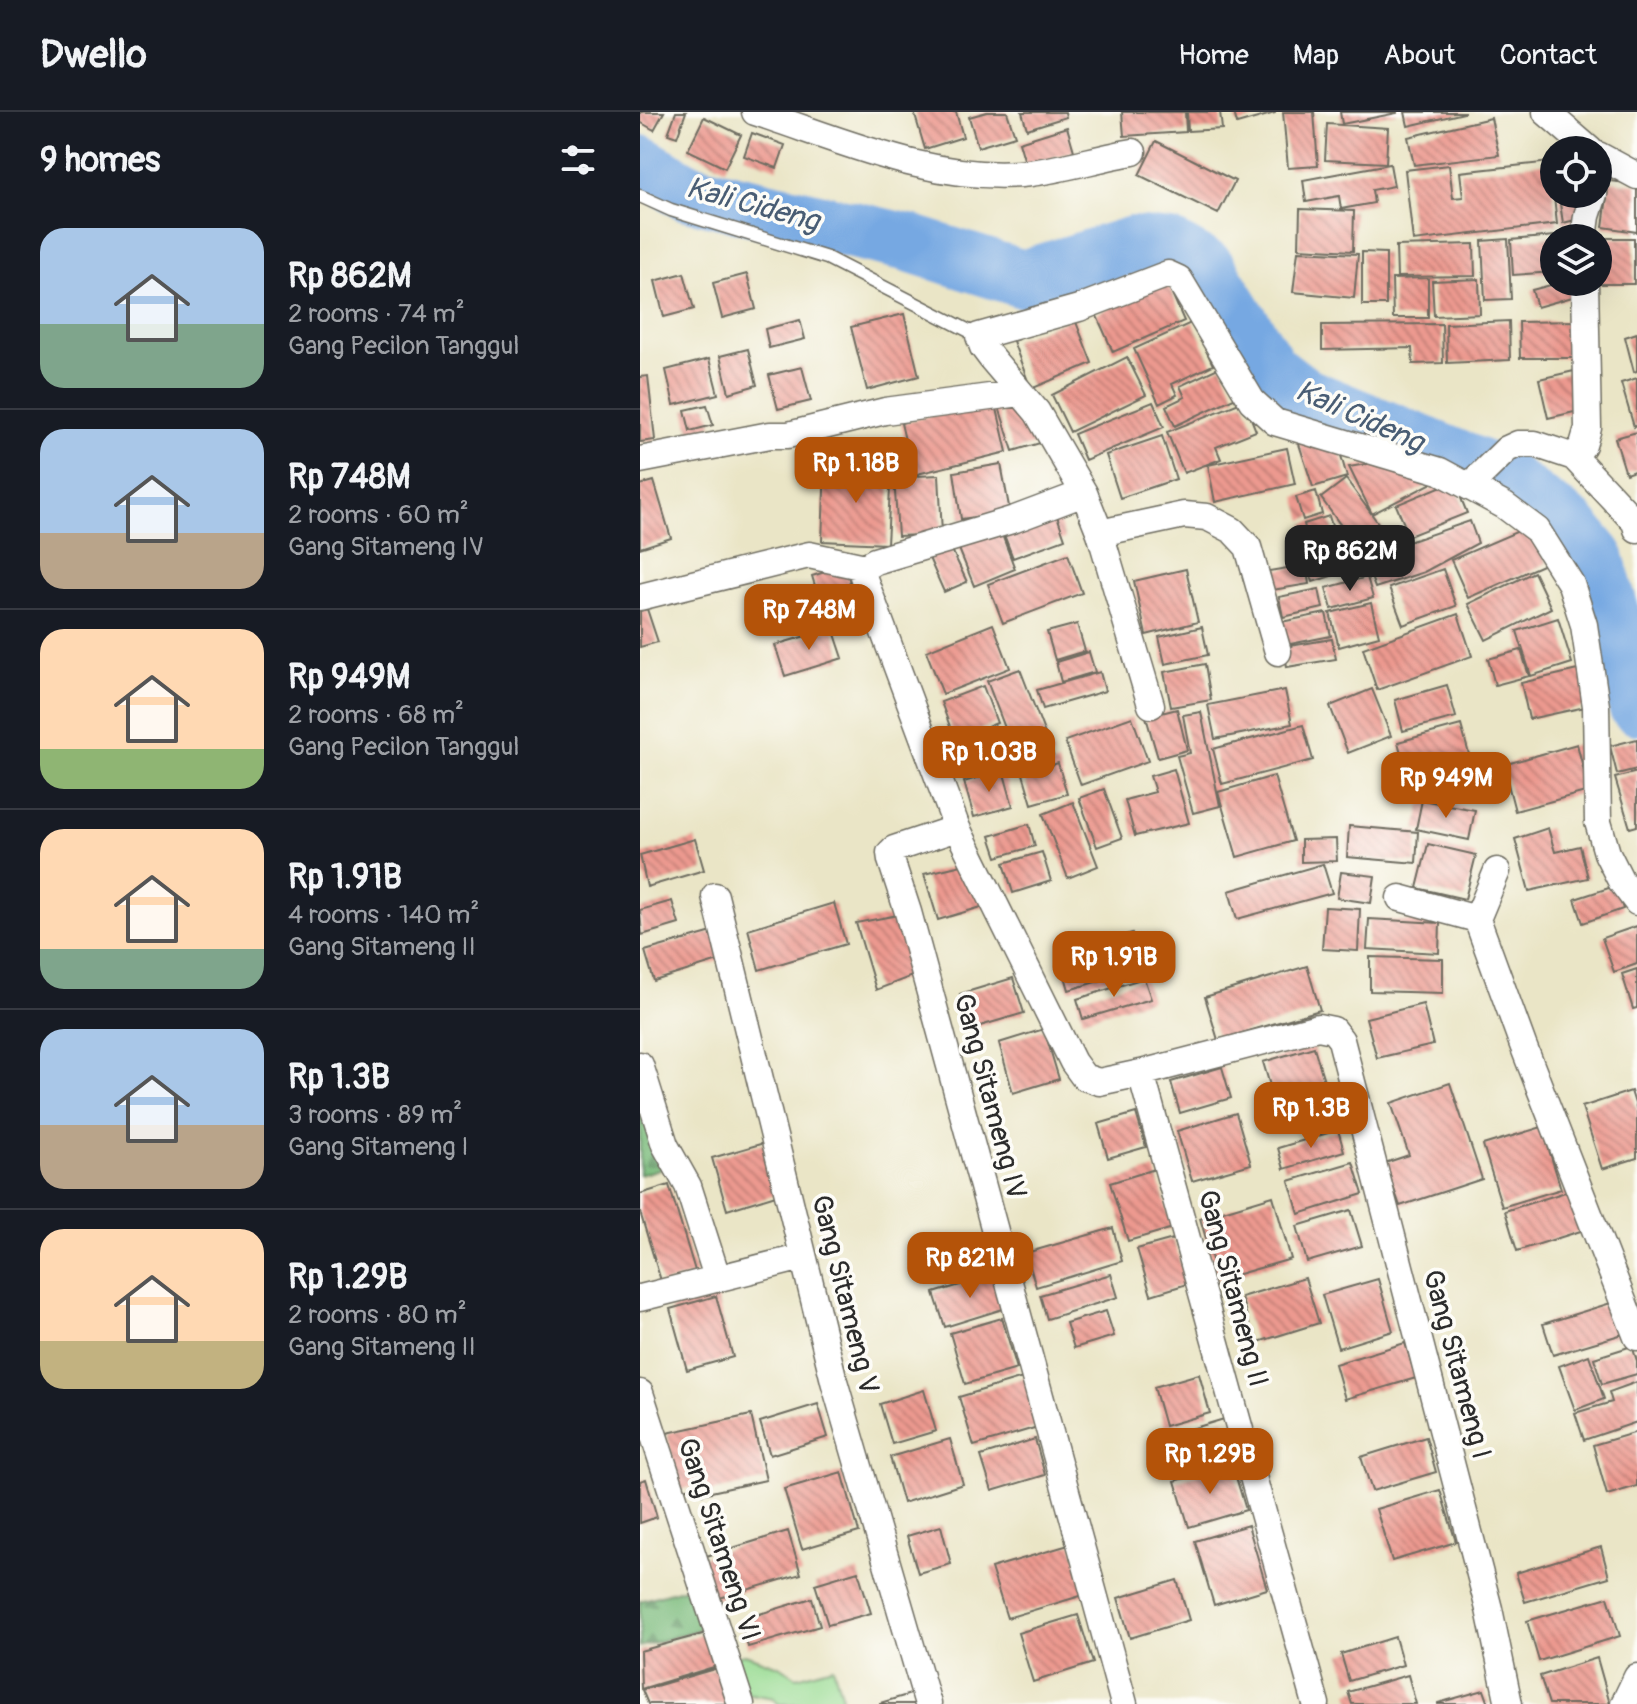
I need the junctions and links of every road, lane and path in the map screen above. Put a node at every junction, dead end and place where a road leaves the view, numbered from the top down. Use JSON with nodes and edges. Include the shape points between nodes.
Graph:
{"nodes":[{"id":1,"x":755,"y":112,"type":"edge"},
{"id":2,"x":1546,"y":112,"type":"edge"},
{"id":3,"x":1575,"y":136,"type":"edge"},
{"id":4,"x":1133,"y":152,"type":"dead end"},
{"id":5,"x":1612,"y":163,"type":"edge"},
{"id":6,"x":1637,"y":176,"type":"edge"},
{"id":7,"x":640,"y":196,"type":"edge"},
{"id":8,"x":1585,"y":296,"type":"edge"},
{"id":9,"x":979,"y":336,"type":"junction"},
{"id":10,"x":1020,"y":393,"type":"junction"},
{"id":11,"x":1574,"y":457,"type":"junction"},
{"id":12,"x":640,"y":460,"type":"edge"},
{"id":13,"x":1476,"y":478,"type":"junction"},
{"id":14,"x":1084,"y":493,"type":"junction"},
{"id":15,"x":1637,"y":529,"type":"edge"},
{"id":16,"x":1100,"y":533,"type":"junction"},
{"id":17,"x":865,"y":567,"type":"junction"},
{"id":18,"x":640,"y":597,"type":"edge"},
{"id":19,"x":1278,"y":652,"type":"dead end"},
{"id":20,"x":1151,"y":705,"type":"dead end"},
{"id":21,"x":957,"y":828,"type":"junction"},
{"id":22,"x":1497,"y":871,"type":"dead end"},
{"id":23,"x":715,"y":896,"type":"dead end"},
{"id":24,"x":1400,"y":898,"type":"dead end"},
{"id":25,"x":1637,"y":902,"type":"edge"},
{"id":26,"x":1477,"y":919,"type":"junction"},
{"id":27,"x":640,"y":1065,"type":"edge"},
{"id":28,"x":1141,"y":1073,"type":"junction"},
{"id":29,"x":803,"y":1257,"type":"junction"},
{"id":30,"x":717,"y":1277,"type":"junction"},
{"id":31,"x":640,"y":1298,"type":"edge"},
{"id":32,"x":1637,"y":1337,"type":"edge"},
{"id":33,"x":640,"y":1393,"type":"edge"},
{"id":34,"x":1637,"y":1677,"type":"edge"},
{"id":35,"x":741,"y":1704,"type":"edge"},
{"id":36,"x":928,"y":1704,"type":"edge"},
{"id":37,"x":1124,"y":1704,"type":"edge"},
{"id":38,"x":1316,"y":1704,"type":"edge"},
{"id":39,"x":1509,"y":1704,"type":"edge"},
{"id":40,"x":1624,"y":1704,"type":"edge"}],
"edges":[{"from":1,"to":4,"type":"street","via":[[890,156],[974,173],[1029,173]]},
{"from":2,"to":3,"type":"street"},
{"from":5,"to":6,"type":"street"},
{"from":7,"to":9,"type":"lane","via":[[827,258]]},
{"from":8,"to":11,"type":"street","via":[[1588,428]]},
{"from":9,"to":10,"type":"street"},
{"from":9,"to":13,"type":"street","via":[[1079,308],[1168,274],[1179,279],[1252,401],[1275,422]]},
{"from":10,"to":12,"type":"street","via":[[885,411],[788,435]]},
{"from":10,"to":14,"type":"street","via":[[1037,412]]},
{"from":11,"to":13,"type":"street","via":[[1518,444]]},
{"from":11,"to":15,"type":"street"},
{"from":13,"to":25,"type":"street","via":[[1537,530],[1571,584],[1584,625],[1596,706],[1598,822],[1607,853]]},
{"from":14,"to":16,"type":"street"},
{"from":14,"to":17,"type":"street"},
{"from":16,"to":19,"type":"street","via":[[1184,515],[1207,517],[1232,530],[1248,547]]},
{"from":16,"to":20,"type":"street"},
{"from":17,"to":18,"type":"street","via":[[809,555]]},
{"from":17,"to":21,"type":"street","via":[[863,576]]},
{"from":21,"to":28,"type":"street","via":[[1078,1070],[1099,1082]]},
{"from":21,"to":37,"type":"street","name":"Gang Sitameng IV","via":[[894,849],[891,860]]},
{"from":22,"to":26,"type":"street"},
{"from":23,"to":29,"type":"street","name":"Gang Sitameng V"},
{"from":24,"to":26,"type":"street"},
{"from":26,"to":32,"type":"street"},
{"from":27,"to":30,"type":"street"},
{"from":28,"to":38,"type":"street","name":"Gang Sitameng II"},
{"from":28,"to":39,"type":"street","name":"Gang Sitameng I","via":[[1318,1027],[1333,1030],[1341,1040]]},
{"from":29,"to":30,"type":"street"},
{"from":29,"to":36,"type":"street","name":"Gang Sitameng V"},
{"from":30,"to":31,"type":"street"},
{"from":33,"to":35,"type":"street","name":"Gang Sitameng VI"},
{"from":34,"to":40,"type":"street"}]}
